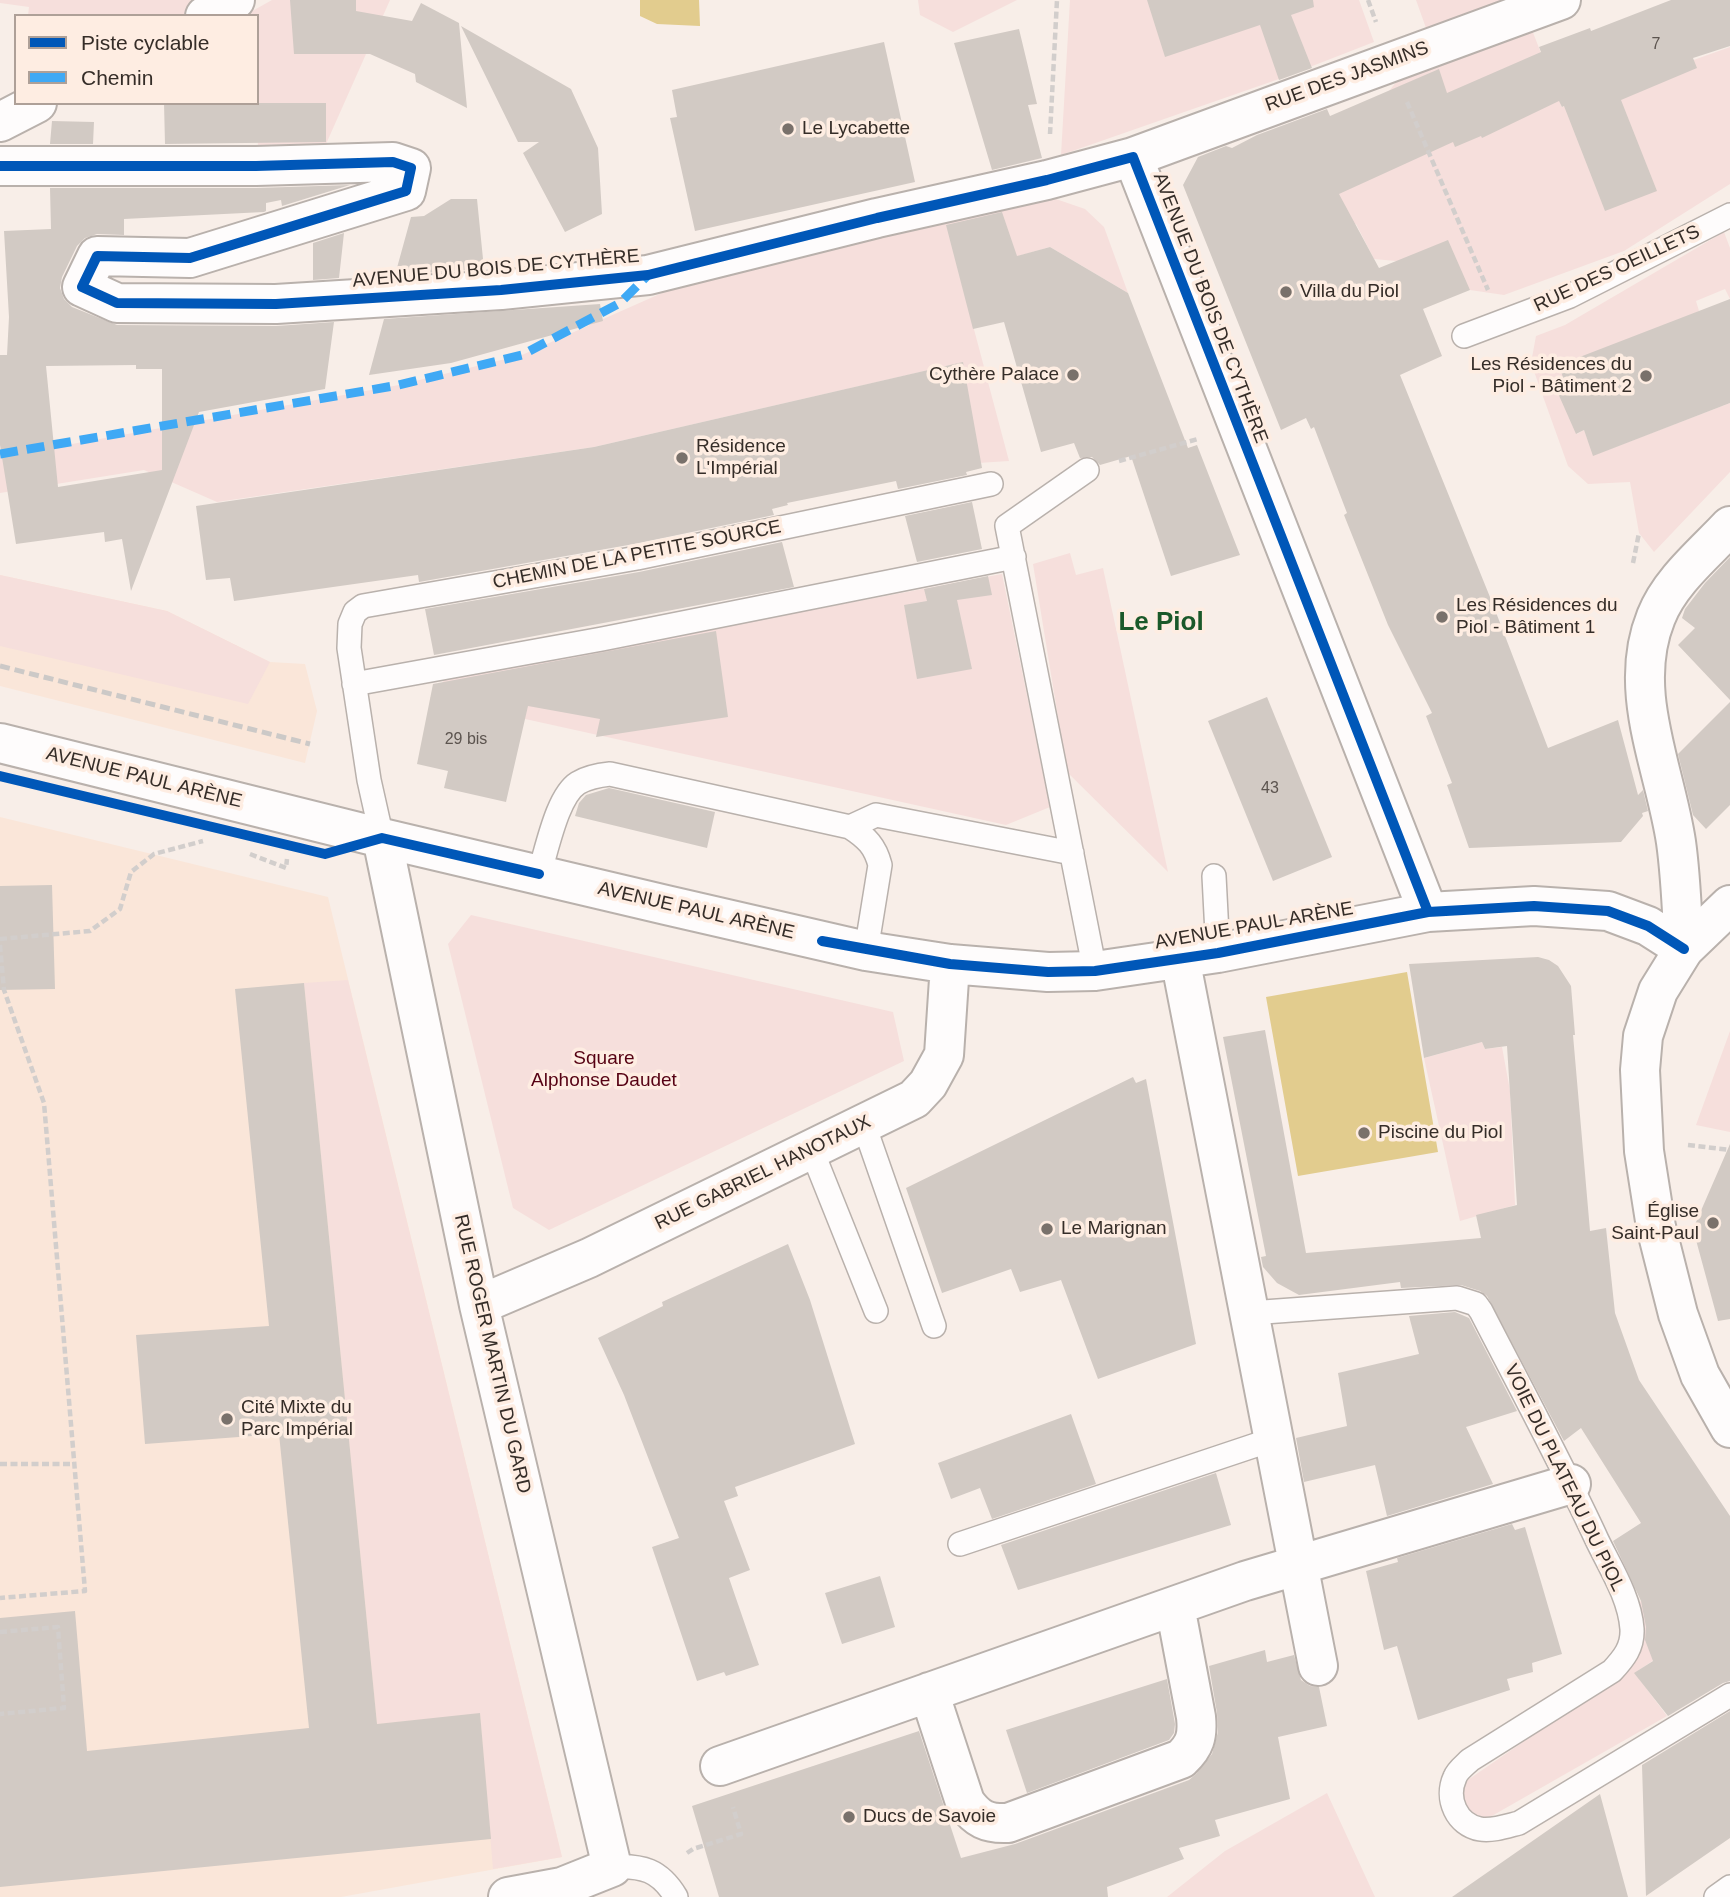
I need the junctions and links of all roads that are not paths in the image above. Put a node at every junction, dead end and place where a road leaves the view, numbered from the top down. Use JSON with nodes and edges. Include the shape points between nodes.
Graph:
{"nodes":[{"id":1,"x":236,"y":0,"type":"edge"},
{"id":2,"x":1561,"y":0,"type":"edge"},
{"id":3,"x":209,"y":14,"type":"edge"},
{"id":4,"x":33,"y":105,"type":"edge"},
{"id":5,"x":0,"y":122,"type":"edge"},
{"id":6,"x":1133,"y":157,"type":"junction"},
{"id":7,"x":0,"y":166,"type":"edge"},
{"id":8,"x":1730,"y":215,"type":"edge"},
{"id":9,"x":1464,"y":336,"type":"dead end"},
{"id":10,"x":1087,"y":470,"type":"road end"},
{"id":11,"x":991,"y":484,"type":"dead end"},
{"id":12,"x":1730,"y":526,"type":"edge"},
{"id":13,"x":1014,"y":557,"type":"junction"},
{"id":14,"x":354,"y":684,"type":"junction"},
{"id":15,"x":0,"y":743,"type":"edge"},
{"id":16,"x":850,"y":827,"type":"junction"},
{"id":17,"x":382,"y":838,"type":"junction"},
{"id":18,"x":1072,"y":853,"type":"junction"},
{"id":19,"x":539,"y":874,"type":"junction"},
{"id":20,"x":1214,"y":876,"type":"dead end"},
{"id":21,"x":1730,"y":905,"type":"edge"},
{"id":22,"x":1428,"y":912,"type":"junction"},
{"id":23,"x":1684,"y":949,"type":"junction"},
{"id":24,"x":866,"y":950,"type":"junction"},
{"id":25,"x":1218,"y":953,"type":"junction"},
{"id":26,"x":1180,"y":958,"type":"junction"},
{"id":27,"x":950,"y":964,"type":"junction"},
{"id":28,"x":1095,"y":971,"type":"junction"},
{"id":29,"x":864,"y":1125,"type":"junction"},
{"id":30,"x":812,"y":1151,"type":"junction"},
{"id":31,"x":479,"y":1305,"type":"junction"},
{"id":32,"x":876,"y":1311,"type":"dead end"},
{"id":33,"x":1250,"y":1313,"type":"junction"},
{"id":34,"x":934,"y":1326,"type":"dead end"},
{"id":35,"x":1730,"y":1428,"type":"edge"},
{"id":36,"x":1274,"y":1439,"type":"junction"},
{"id":37,"x":1571,"y":1484,"type":"junction"},
{"id":38,"x":960,"y":1544,"type":"dead end"},
{"id":39,"x":1299,"y":1565,"type":"junction"},
{"id":40,"x":1175,"y":1606,"type":"junction"},
{"id":41,"x":1318,"y":1666,"type":"dead end"},
{"id":42,"x":929,"y":1692,"type":"junction"},
{"id":43,"x":1730,"y":1695,"type":"edge"},
{"id":44,"x":720,"y":1766,"type":"road end"},
{"id":45,"x":612,"y":1867,"type":"junction"},
{"id":46,"x":1730,"y":1887,"type":"edge"},
{"id":47,"x":508,"y":1897,"type":"edge"},
{"id":48,"x":676,"y":1897,"type":"edge"},
{"id":49,"x":1716,"y":1897,"type":"edge"}],
"edges":[{"from":1,"to":3,"type":"street"},
{"from":2,"to":6,"type":"street","name":"RUE DES JASMINS"},
{"from":4,"to":5,"type":"street"},
{"from":6,"to":7,"type":"street","name":"AVENUE DU BOIS DE CYTHÈRE","via":[[648,275],[501,290],[276,304],[117,303],[82,287],[97,256],[190,258],[406,191],[411,168],[393,162]]},
{"from":6,"to":22,"type":"street","name":"AVENUE DU BOIS DE CYTHÈRE"},
{"from":8,"to":9,"type":"lane","name":"RUE DES OEILLETS","via":[[1570,296]]},
{"from":10,"to":13,"type":"lane","via":[[1007,526]]},
{"from":11,"to":14,"type":"lane","name":"CHEMIN DE LA PETITE SOURCE","via":[[637,558],[363,606],[350,624]]},
{"from":12,"to":23,"type":"street","via":[[1673,587],[1647,643],[1647,716],[1676,842]]},
{"from":13,"to":14,"type":"lane"},
{"from":13,"to":18,"type":"lane"},
{"from":14,"to":17,"type":"lane","name":"CHEMIN DE LA PETITE SOURCE"},
{"from":15,"to":17,"type":"street","name":"AVENUE PAUL ARÈNE"},
{"from":16,"to":18,"type":"lane","via":[[876,815]]},
{"from":16,"to":19,"type":"lane","via":[[610,774],[577,783],[563,802]]},
{"from":16,"to":24,"type":"lane","via":[[868,839],[880,865]]},
{"from":17,"to":19,"type":"street","name":"AVENUE PAUL ARÈNE"},
{"from":17,"to":31,"type":"street","name":"RUE ROGER MARTIN DU GARD"},
{"from":18,"to":28,"type":"lane"},
{"from":19,"to":24,"type":"street","name":"AVENUE PAUL ARÈNE"},
{"from":20,"to":25,"type":"lane"},
{"from":21,"to":23,"type":"street"},
{"from":22,"to":23,"type":"street","name":"AVENUE PAUL ARÈNE","via":[[1534,906],[1608,911],[1648,926]]},
{"from":22,"to":25,"type":"street","name":"AVENUE PAUL ARÈNE"},
{"from":23,"to":35,"type":"street","via":[[1658,991],[1643,1036],[1644,1152],[1656,1227],[1678,1314],[1700,1375]]},
{"from":24,"to":27,"type":"street","name":"AVENUE PAUL ARÈNE"},
{"from":25,"to":26,"type":"street","name":"AVENUE PAUL ARÈNE"},
{"from":26,"to":28,"type":"street","name":"AVENUE PAUL ARÈNE"},
{"from":26,"to":33,"type":"street"},
{"from":27,"to":28,"type":"street","name":"AVENUE PAUL ARÈNE"},
{"from":27,"to":29,"type":"street","name":"RUE GABRIEL HANOTAUX","via":[[944,1055],[914,1099]]},
{"from":29,"to":30,"type":"street","name":"RUE GABRIEL HANOTAUX"},
{"from":29,"to":34,"type":"lane"},
{"from":30,"to":31,"type":"street","name":"RUE GABRIEL HANOTAUX","via":[[589,1258]]},
{"from":30,"to":32,"type":"lane"},
{"from":31,"to":45,"type":"street","name":"RUE ROGER MARTIN DU GARD"},
{"from":33,"to":36,"type":"street"},
{"from":33,"to":37,"type":"lane","name":"VOIE DU PLATEAU DU PIOL","via":[[1457,1298],[1476,1304]]},
{"from":36,"to":38,"type":"lane"},
{"from":36,"to":39,"type":"street"},
{"from":37,"to":39,"type":"street"},
{"from":37,"to":43,"type":"lane","name":"VOIE DU PLATEAU DU PIOL","via":[[1622,1592],[1632,1642],[1612,1671],[1469,1760],[1455,1777],[1451,1797],[1455,1812],[1466,1825],[1482,1830],[1519,1823]]},
{"from":39,"to":40,"type":"street"},
{"from":39,"to":41,"type":"street"},
{"from":40,"to":42,"type":"street"},
{"from":40,"to":42,"type":"street","via":[[1198,1732],[1193,1748],[1181,1759],[1008,1823],[991,1824],[964,1802]]},
{"from":42,"to":44,"type":"street"},
{"from":45,"to":47,"type":"street","via":[[562,1887]]},
{"from":45,"to":48,"type":"lane","via":[[635,1866],[656,1874]]},
{"from":46,"to":49,"type":"lane"}]}
